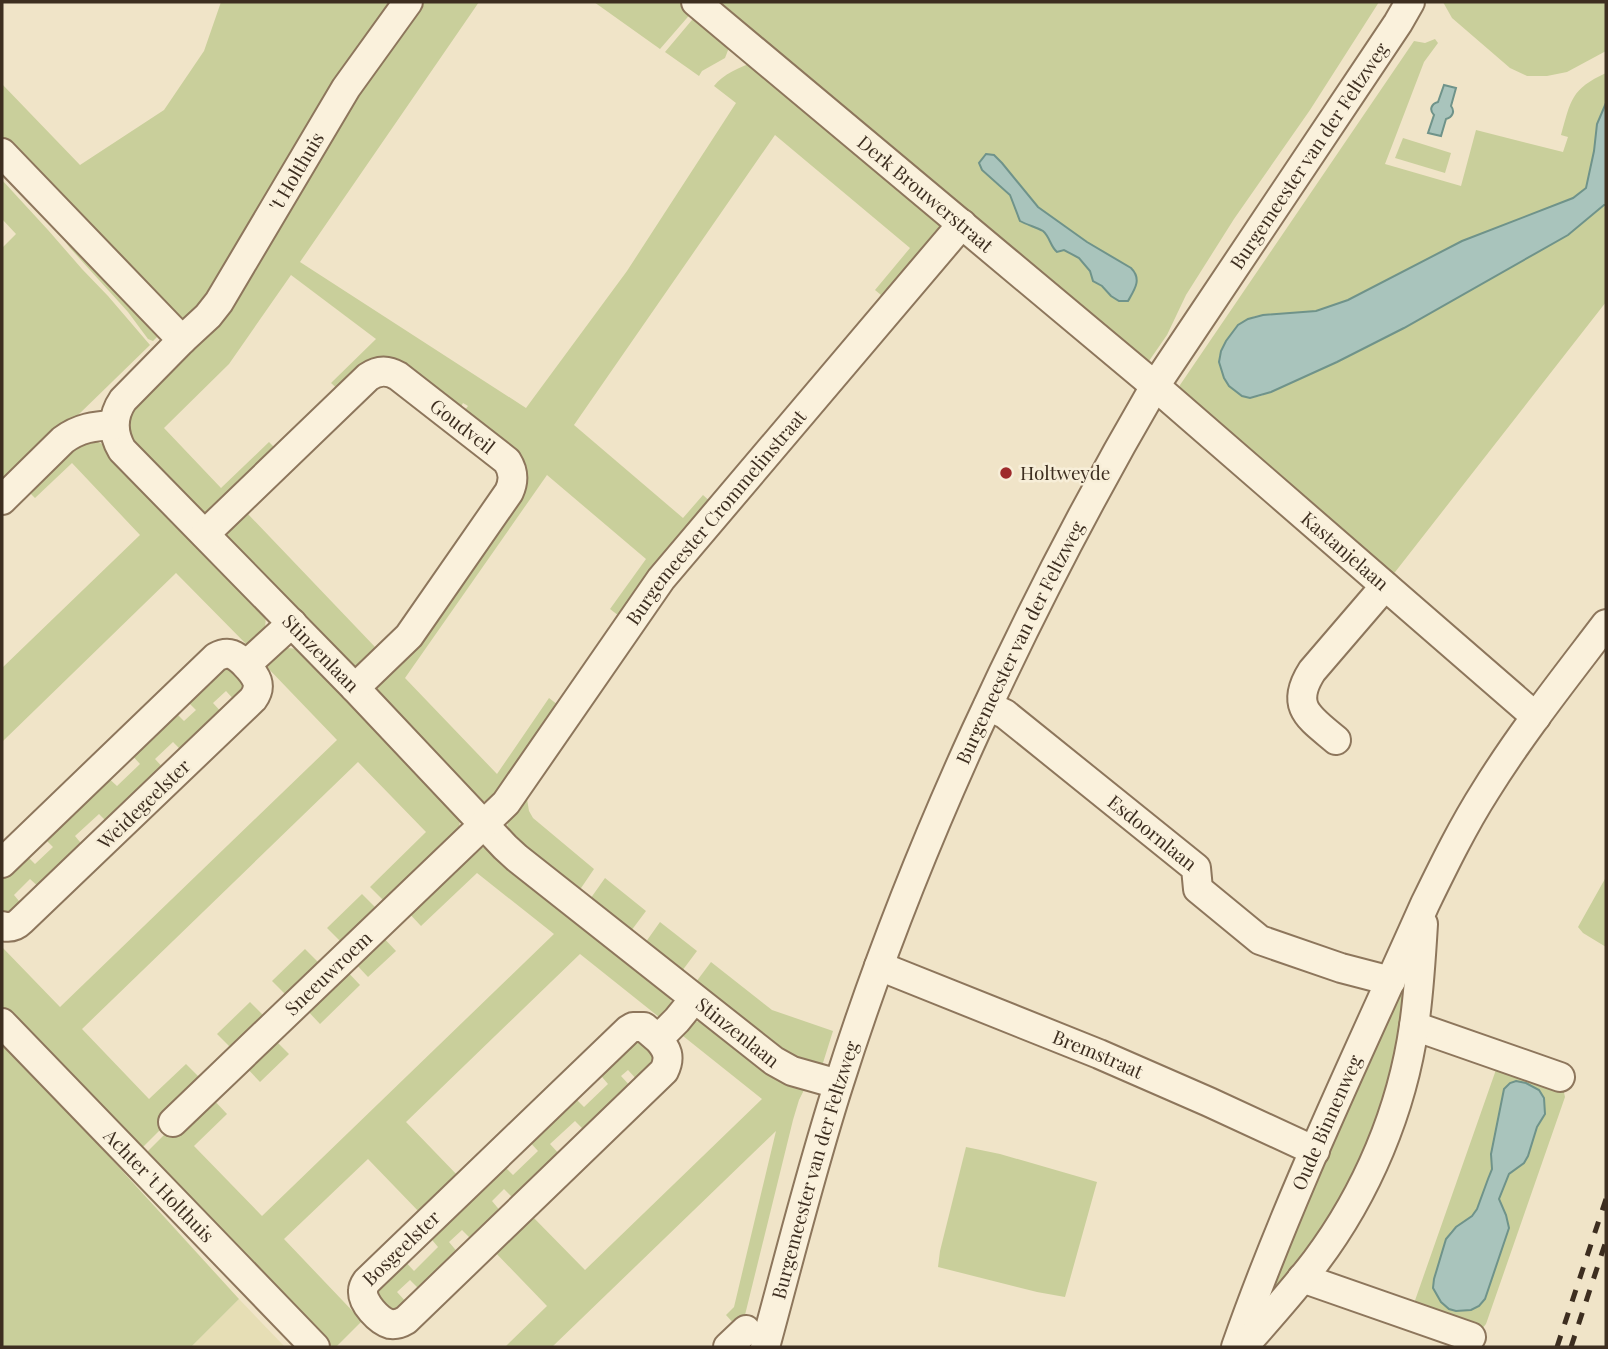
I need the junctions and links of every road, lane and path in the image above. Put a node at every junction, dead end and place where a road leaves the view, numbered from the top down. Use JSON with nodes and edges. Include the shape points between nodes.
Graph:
{"nodes":[{"id":1,"x":408,"y":2,"type":"edge"},
{"id":2,"x":696,"y":2,"type":"edge"},
{"id":3,"x":1410,"y":2,"type":"edge"},
{"id":4,"x":2,"y":153,"type":"edge"},
{"id":5,"x":962,"y":224,"type":"junction"},
{"id":6,"x":182,"y":340,"type":"junction"},
{"id":7,"x":1155,"y":386,"type":"junction"},
{"id":8,"x":114,"y":425,"type":"junction"},
{"id":9,"x":2,"y":500,"type":"edge"},
{"id":10,"x":205,"y":534,"type":"junction"},
{"id":11,"x":1385,"y":586,"type":"junction"},
{"id":12,"x":292,"y":623,"type":"junction"},
{"id":13,"x":1606,"y":624,"type":"edge"},
{"id":14,"x":246,"y":666,"type":"junction"},
{"id":15,"x":355,"y":688,"type":"junction"},
{"id":16,"x":988,"y":706,"type":"junction"},
{"id":17,"x":1536,"y":717,"type":"junction"},
{"id":18,"x":1336,"y":740,"type":"dead end"},
{"id":19,"x":483,"y":823,"type":"junction"},
{"id":20,"x":2,"y":863,"type":"edge"},
{"id":21,"x":1425,"y":904,"type":"junction"},
{"id":22,"x":2,"y":926,"type":"edge"},
{"id":23,"x":879,"y":966,"type":"junction"},
{"id":24,"x":1391,"y":981,"type":"junction"},
{"id":25,"x":694,"y":999,"type":"junction"},
{"id":26,"x":2,"y":1023,"type":"edge"},
{"id":27,"x":1414,"y":1026,"type":"junction"},
{"id":28,"x":658,"y":1039,"type":"junction"},
{"id":29,"x":1560,"y":1077,"type":"dead end"},
{"id":30,"x":838,"y":1084,"type":"junction"},
{"id":31,"x":173,"y":1122,"type":"dead end"},
{"id":32,"x":1315,"y":1151,"type":"junction"},
{"id":33,"x":1302,"y":1278,"type":"junction"},
{"id":34,"x":1471,"y":1337,"type":"dead end"},
{"id":35,"x":746,"y":1341,"type":"edge"},
{"id":36,"x":315,"y":1347,"type":"edge"},
{"id":37,"x":1237,"y":1347,"type":"edge"},
{"id":38,"x":1244,"y":1347,"type":"edge"}],
"edges":[{"from":1,"to":6,"type":"street","name":"'t Holthuis","via":[[346,88],[219,302]]},
{"from":2,"to":5,"type":"street","name":"Derk Brouwerstraat"},
{"from":3,"to":7,"type":"street","name":"Burgemeester van der Feltzweg"},
{"from":4,"to":6,"type":"street"},
{"from":5,"to":7,"type":"street","name":"Derk Brouwerstraat"},
{"from":5,"to":19,"type":"street","name":"Burgemeester Crommelinstraat","via":[[667,571],[513,794]]},
{"from":6,"to":8,"type":"street","via":[[123,400]]},
{"from":7,"to":11,"type":"street","name":"Kastanjelaan"},
{"from":7,"to":16,"type":"street","name":"Burgemeester van der Feltzweg","via":[[1087,507]]},
{"from":8,"to":9,"type":"street","via":[[90,427],[63,440]]},
{"from":8,"to":10,"type":"street","name":"Stinzenlaan","via":[[122,450]]},
{"from":10,"to":12,"type":"street","name":"Stinzenlaan"},
{"from":10,"to":15,"type":"street","name":"Goudveil","via":[[375,373],[398,376],[507,461],[513,478],[509,492],[409,636]]},
{"from":11,"to":17,"type":"street","name":"Kastanjelaan"},
{"from":11,"to":18,"type":"street","via":[[1305,682],[1302,694],[1307,716]]},
{"from":12,"to":14,"type":"street"},
{"from":12,"to":15,"type":"street","name":"Stinzenlaan"},
{"from":13,"to":17,"type":"street","name":"Oude Binnenweg"},
{"from":14,"to":20,"type":"street","via":[[233,654],[216,657]]},
{"from":14,"to":22,"type":"street","name":"Weidegeelster","via":[[258,681],[253,699],[16,926]]},
{"from":15,"to":19,"type":"street","name":"Stinzenlaan"},
{"from":16,"to":23,"type":"street","name":"Burgemeester van der Feltzweg","via":[[930,835]]},
{"from":16,"to":24,"type":"street","name":"Esdoornlaan","via":[[1005,714],[1196,868],[1199,889],[1260,940]]},
{"from":17,"to":21,"type":"street","name":"Oude Binnenweg","via":[[1475,807]]},
{"from":19,"to":25,"type":"street","name":"Stinzenlaan","via":[[517,858]]},
{"from":19,"to":31,"type":"street","name":"Sneeuwroem"},
{"from":21,"to":24,"type":"street","name":"Oude Binnenweg"},
{"from":21,"to":27,"type":"street","name":"Oude Binnenweg"},
{"from":23,"to":30,"type":"street","name":"Burgemeester van der Feltzweg"},
{"from":23,"to":32,"type":"street","name":"Bremstraat","via":[[1099,1054]]},
{"from":24,"to":32,"type":"street","name":"Oude Binnenweg"},
{"from":25,"to":28,"type":"street"},
{"from":25,"to":30,"type":"street","name":"Stinzenlaan","via":[[782,1066]]},
{"from":26,"to":36,"type":"street","name":"Achter 't Holthuis"},
{"from":27,"to":29,"type":"street"},
{"from":27,"to":33,"type":"street","name":"Oude Binnenweg","via":[[1399,1094],[1375,1159],[1343,1221]]},
{"from":28,"to":28,"type":"street","name":"Bosgeelster","via":[[644,1027],[628,1030],[367,1280],[362,1293],[368,1306],[386,1323],[406,1320],[664,1071],[668,1053]]},
{"from":30,"to":35,"type":"street","name":"Burgemeester van der Feltzweg"},
{"from":32,"to":37,"type":"street","name":"Oude Binnenweg"},
{"from":33,"to":34,"type":"street"},
{"from":33,"to":38,"type":"street","name":"Oude Binnenweg"}]}
